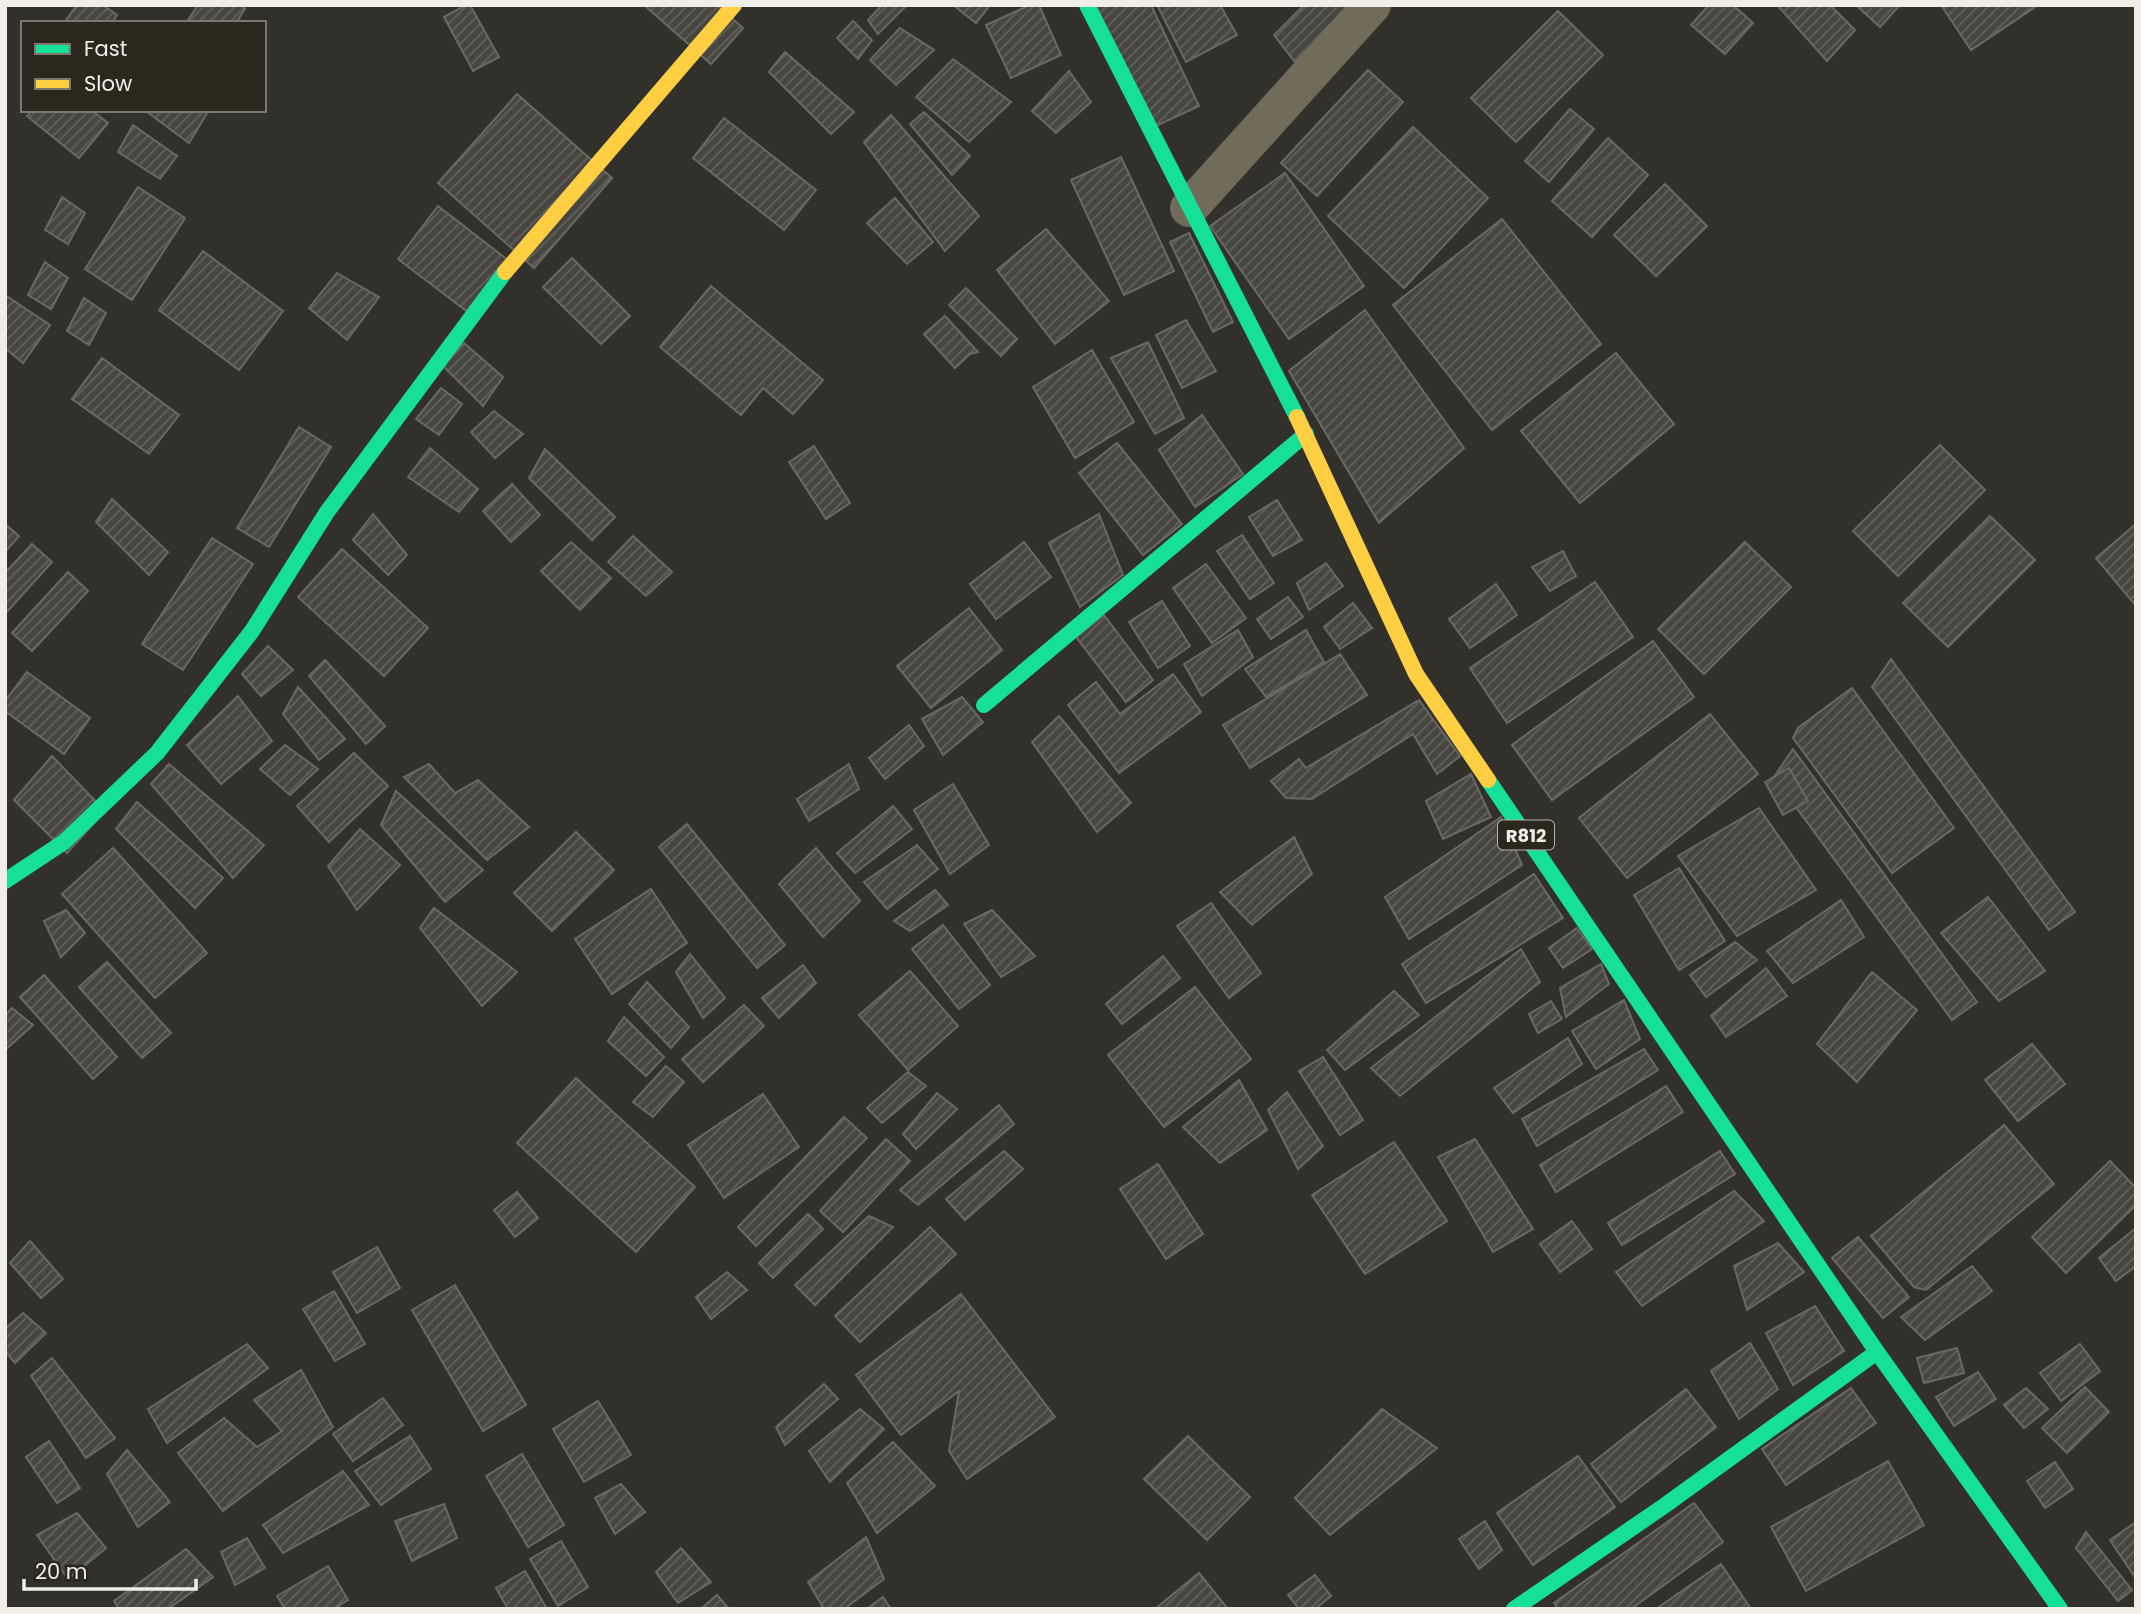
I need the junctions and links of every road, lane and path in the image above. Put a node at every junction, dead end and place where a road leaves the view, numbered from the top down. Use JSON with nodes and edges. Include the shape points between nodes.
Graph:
{"nodes":[{"id":1,"x":734,"y":5,"type":"edge"},
{"id":2,"x":1087,"y":5,"type":"edge"},
{"id":3,"x":1372,"y":5,"type":"edge"},
{"id":4,"x":1189,"y":208,"type":"junction"},
{"id":5,"x":1306,"y":435,"type":"junction"},
{"id":6,"x":984,"y":705,"type":"dead end"},
{"id":7,"x":5,"y":881,"type":"edge"},
{"id":8,"x":1877,"y":1352,"type":"junction"},
{"id":9,"x":1514,"y":1609,"type":"edge"},
{"id":10,"x":2060,"y":1609,"type":"edge"}],
"edges":[{"from":1,"to":7,"type":"street","via":[[500,277],[327,512],[252,631],[157,753],[64,842]]},
{"from":2,"to":4,"type":"street","number":"R812"},
{"from":3,"to":4,"type":"street"},
{"from":4,"to":5,"type":"street","number":"R812"},
{"from":5,"to":6,"type":"street"},
{"from":5,"to":8,"type":"street","number":"R812","via":[[1416,674]]},
{"from":8,"to":9,"type":"street"},
{"from":8,"to":10,"type":"street","number":"R812"}]}
